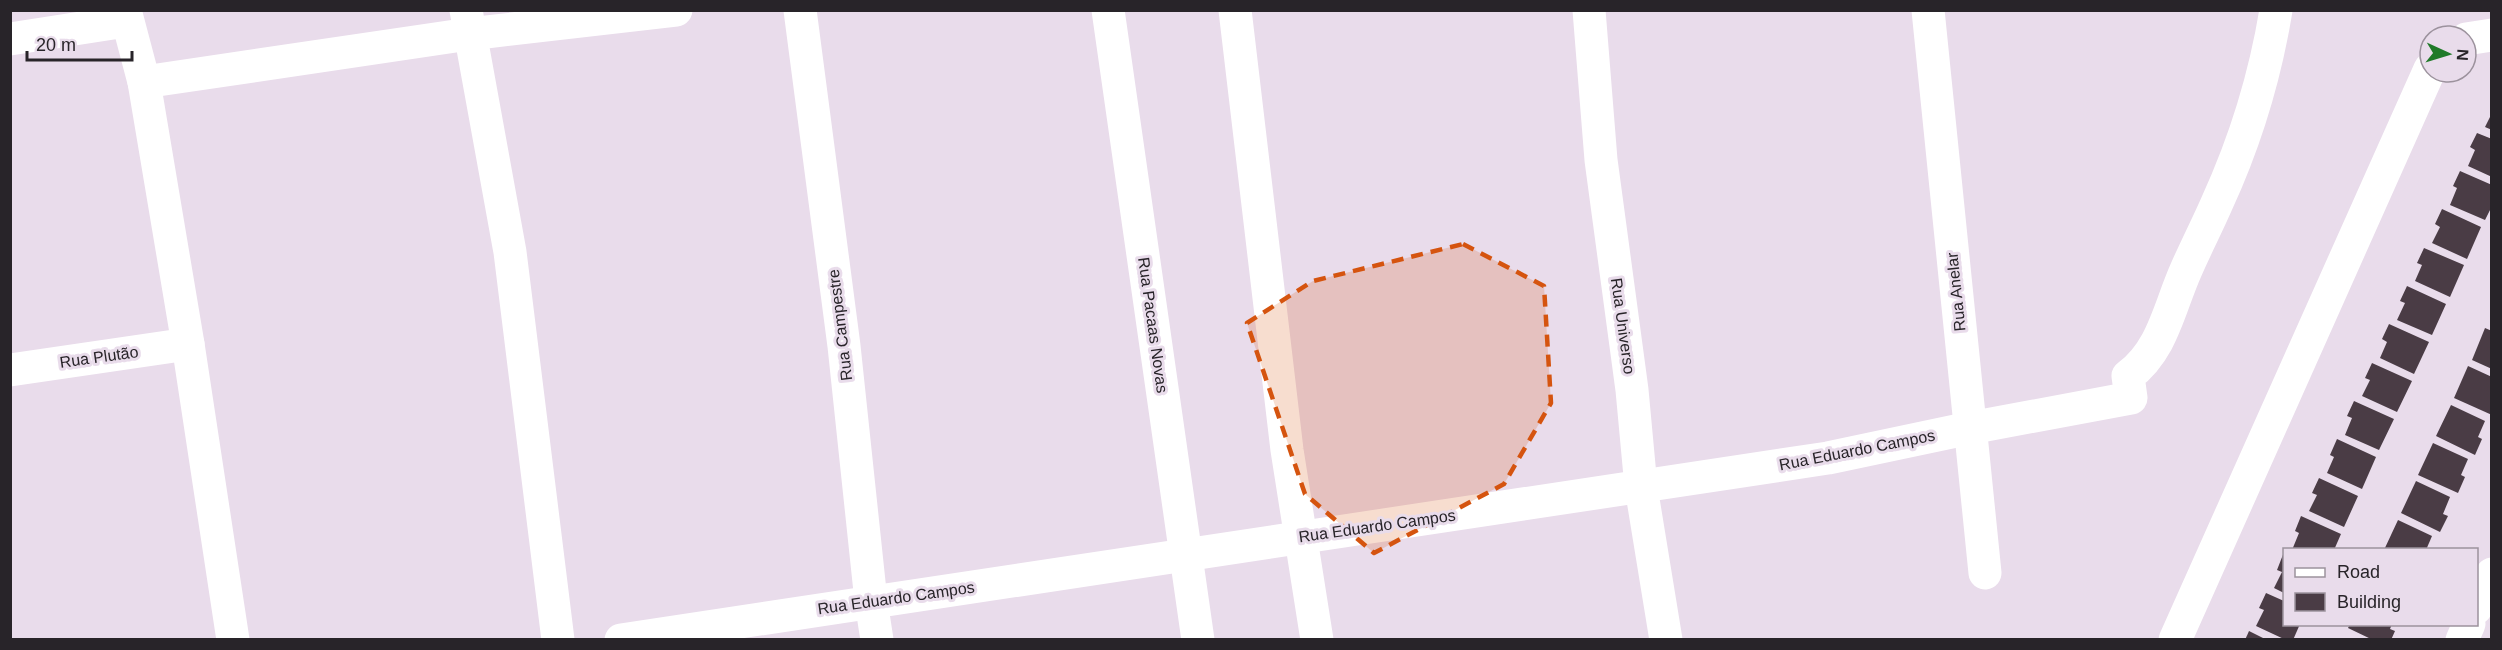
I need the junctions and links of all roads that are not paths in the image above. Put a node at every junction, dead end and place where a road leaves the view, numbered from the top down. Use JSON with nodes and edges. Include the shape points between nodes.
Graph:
{"nodes":[{"id":1,"x":676,"y":10,"type":"edge"},
{"id":2,"x":800,"y":10,"type":"edge"},
{"id":3,"x":1108,"y":10,"type":"edge"},
{"id":4,"x":1235,"y":10,"type":"edge"},
{"id":5,"x":1589,"y":10,"type":"edge"},
{"id":6,"x":1928,"y":10,"type":"edge"},
{"id":7,"x":2276,"y":10,"type":"edge"},
{"id":8,"x":126,"y":16,"type":"edge"},
{"id":9,"x":467,"y":22,"type":"edge"},
{"id":10,"x":10,"y":39,"type":"edge"},
{"id":11,"x":144,"y":82,"type":"junction"},
{"id":12,"x":2423,"y":84,"type":"edge"},
{"id":13,"x":188,"y":344,"type":"junction"},
{"id":14,"x":10,"y":369,"type":"edge"},
{"id":15,"x":1970,"y":428,"type":"junction"},
{"id":16,"x":1641,"y":487,"type":"junction"},
{"id":17,"x":1300,"y":537,"type":"junction"},
{"id":18,"x":1186,"y":555,"type":"junction"},
{"id":19,"x":1985,"y":573,"type":"dead end"},
{"id":20,"x":2492,"y":574,"type":"edge"},
{"id":21,"x":871,"y":601,"type":"junction"},
{"id":22,"x":2478,"y":604,"type":"edge"},
{"id":23,"x":233,"y":639,"type":"edge"},
{"id":24,"x":558,"y":639,"type":"edge"},
{"id":25,"x":621,"y":639,"type":"edge"},
{"id":26,"x":877,"y":639,"type":"edge"},
{"id":27,"x":1198,"y":639,"type":"edge"},
{"id":28,"x":1317,"y":639,"type":"edge"},
{"id":29,"x":1666,"y":639,"type":"edge"},
{"id":30,"x":2175,"y":639,"type":"edge"}],
"edges":[{"from":1,"to":9,"type":"street"},
{"from":2,"to":21,"type":"street","name":"Rua Campestre"},
{"from":3,"to":18,"type":"street","name":"Rua Pacaas Novas"},
{"from":4,"to":17,"type":"street"},
{"from":5,"to":16,"type":"street","name":"Rua Universo","via":[[1601,160]]},
{"from":6,"to":15,"type":"street","name":"Rua Anelar"},
{"from":7,"to":15,"type":"street","name":"Rua Eduardo Campos","via":[[2263,77],[2246,129],[2163,331],[2141,366],[2128,376],[2131,398]]},
{"from":8,"to":10,"type":"street"},
{"from":8,"to":11,"type":"street"},
{"from":9,"to":11,"type":"street"},
{"from":9,"to":24,"type":"street","via":[[510,252]]},
{"from":11,"to":13,"type":"street"},
{"from":12,"to":30,"type":"street"},
{"from":13,"to":14,"type":"street","name":"Rua Plutão"},
{"from":13,"to":23,"type":"street"},
{"from":15,"to":16,"type":"street","name":"Rua Eduardo Campos","via":[[1828,458]]},
{"from":15,"to":19,"type":"street","name":"Rua Anelar"},
{"from":16,"to":17,"type":"street","name":"Rua Eduardo Campos"},
{"from":16,"to":29,"type":"street","name":"Rua Universo"},
{"from":17,"to":18,"type":"street","name":"Rua Eduardo Campos"},
{"from":17,"to":28,"type":"street"},
{"from":18,"to":21,"type":"street","name":"Rua Eduardo Campos"},
{"from":18,"to":27,"type":"street","name":"Rua Pacaas Novas"},
{"from":20,"to":22,"type":"street"},
{"from":21,"to":25,"type":"street","name":"Rua Eduardo Campos"},
{"from":21,"to":26,"type":"street","name":"Rua Campestre"}]}
